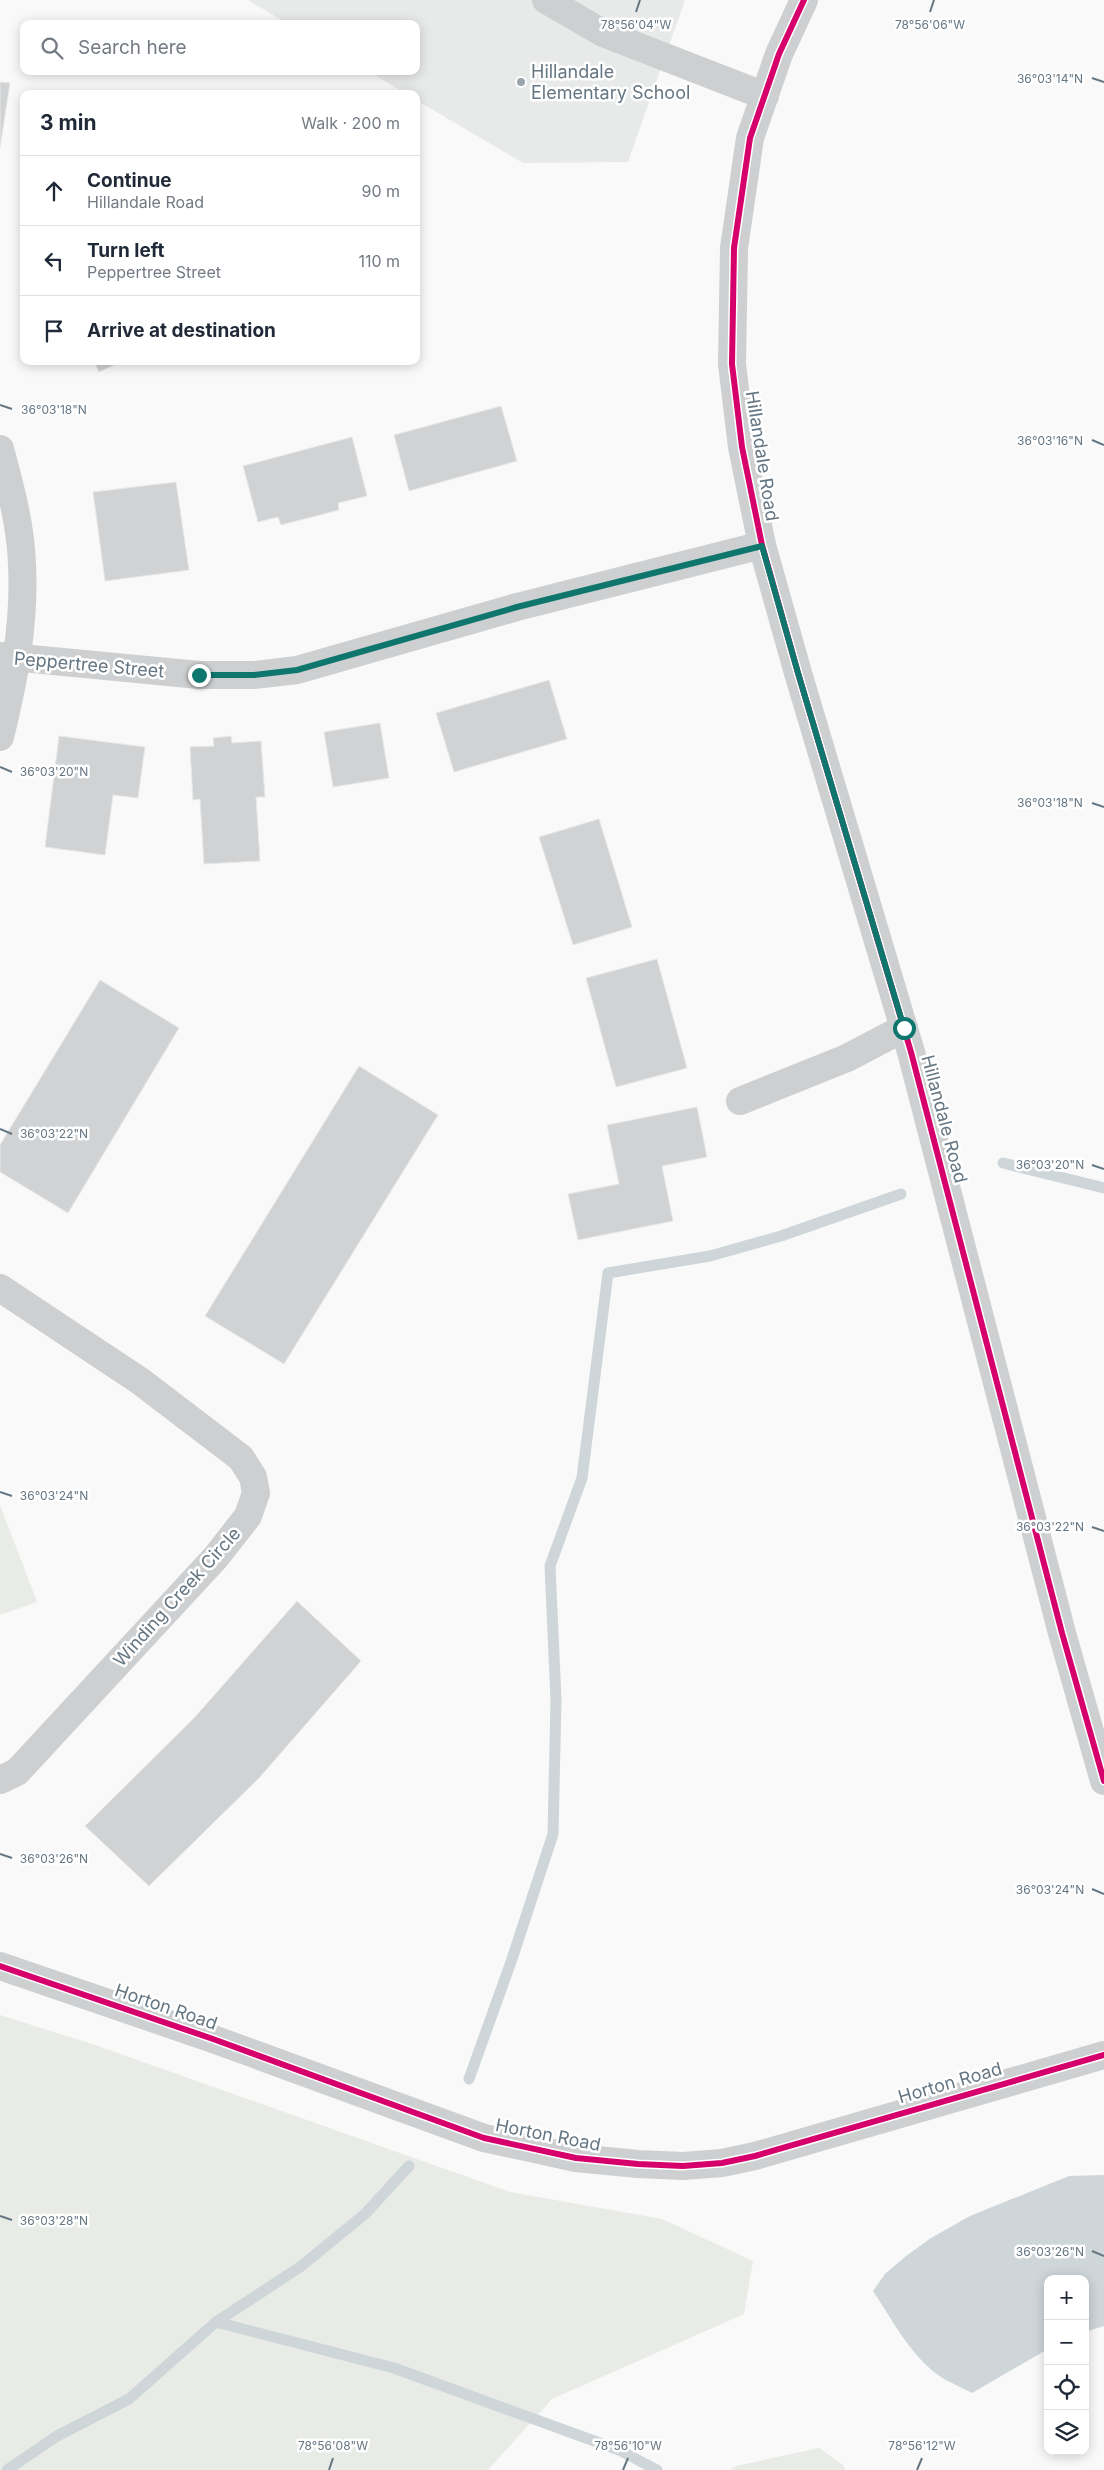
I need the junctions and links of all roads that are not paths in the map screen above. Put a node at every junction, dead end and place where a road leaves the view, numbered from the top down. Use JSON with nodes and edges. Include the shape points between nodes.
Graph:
{"nodes":[{"id":1,"x":546,"y":0,"type":"edge"},
{"id":2,"x":804,"y":0,"type":"edge"},
{"id":3,"x":765,"y":96,"type":"junction"},
{"id":4,"x":0,"y":449,"type":"edge"},
{"id":5,"x":762,"y":546,"type":"junction"},
{"id":6,"x":8,"y":657,"type":"edge"},
{"id":7,"x":0,"y":737,"type":"edge"},
{"id":8,"x":904,"y":1028,"type":"junction"},
{"id":9,"x":740,"y":1101,"type":"dead end"},
{"id":10,"x":0,"y":1288,"type":"edge"},
{"id":11,"x":0,"y":1780,"type":"edge"},
{"id":12,"x":1104,"y":1781,"type":"edge"},
{"id":13,"x":0,"y":1966,"type":"edge"},
{"id":14,"x":1104,"y":2055,"type":"edge"}],
"edges":[{"from":1,"to":3,"type":"street","via":[[603,33]]},
{"from":2,"to":3,"type":"street","name":"Hillandale Road","via":[[779,54]]},
{"from":3,"to":5,"type":"street","name":"Hillandale Road","via":[[750,138],[734,248],[732,364],[742,447]]},
{"from":4,"to":6,"type":"street","via":[[11,492],[22,563],[21,632]]},
{"from":5,"to":6,"type":"street","name":"Peppertree Street","via":[[517,607],[297,670],[254,675],[199,675]]},
{"from":5,"to":8,"type":"street","name":"Hillandale Road"},
{"from":6,"to":7,"type":"street"},
{"from":8,"to":9,"type":"street","via":[[847,1058]]},
{"from":8,"to":12,"type":"street","name":"Hillandale Road","via":[[1062,1633]]},
{"from":10,"to":11,"type":"street","name":"Winding Creek Circle","via":[[140,1381],[241,1458],[252,1477],[256,1493],[248,1516],[216,1557],[16,1772]]},
{"from":13,"to":14,"type":"street","name":"Horton Road","via":[[213,2039],[484,2138],[576,2158],[638,2164],[683,2166],[730,2162]]}]}
